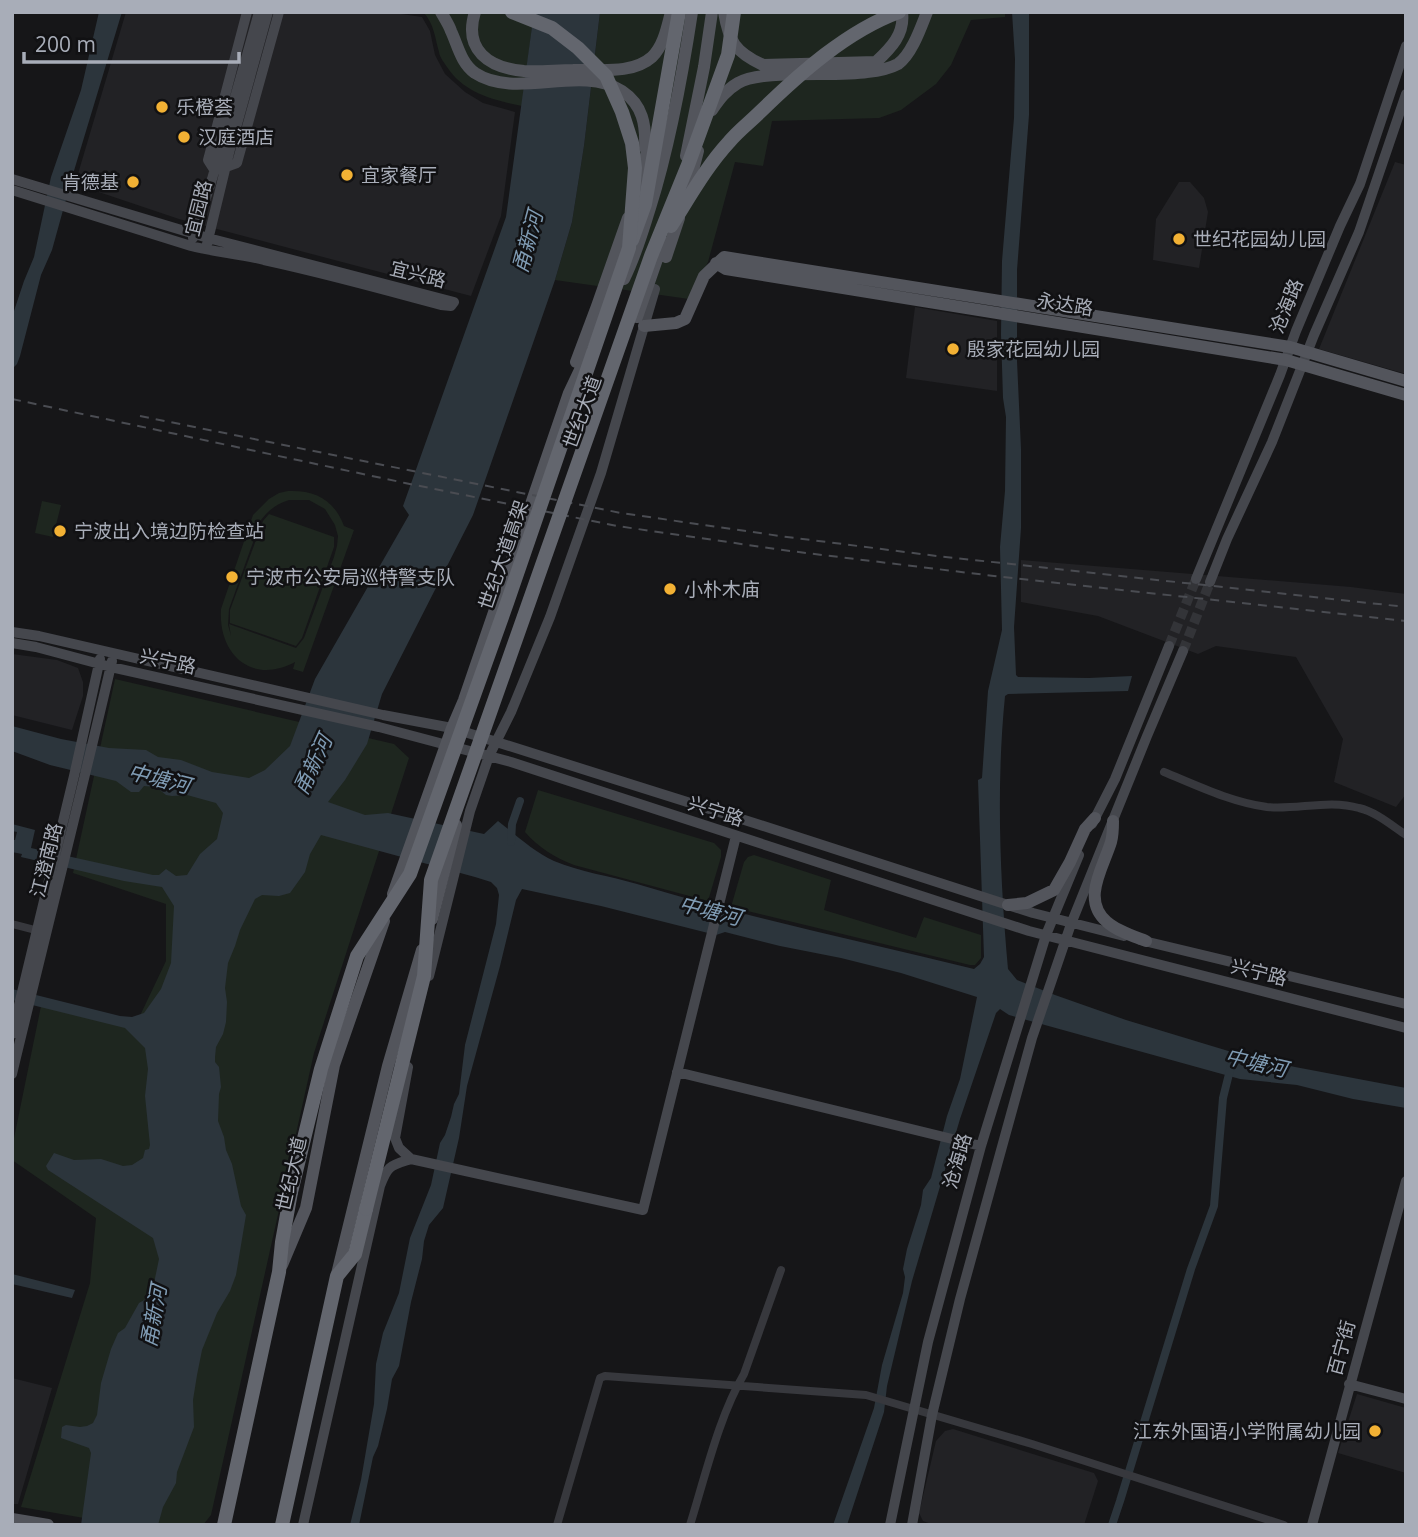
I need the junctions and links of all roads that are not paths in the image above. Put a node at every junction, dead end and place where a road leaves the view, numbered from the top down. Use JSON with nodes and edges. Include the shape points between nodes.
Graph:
{"nodes":[{"id":1,"x":247,"y":12,"type":"edge"},
{"id":2,"x":258,"y":12,"type":"edge"},
{"id":3,"x":268,"y":12,"type":"edge"},
{"id":4,"x":279,"y":12,"type":"edge"},
{"id":5,"x":441,"y":12,"type":"edge"},
{"id":6,"x":475,"y":12,"type":"edge"},
{"id":7,"x":512,"y":12,"type":"edge"},
{"id":8,"x":671,"y":12,"type":"edge"},
{"id":9,"x":679,"y":12,"type":"edge"},
{"id":10,"x":692,"y":12,"type":"edge"},
{"id":11,"x":712,"y":12,"type":"edge"},
{"id":12,"x":724,"y":12,"type":"edge"},
{"id":13,"x":734,"y":12,"type":"edge"},
{"id":14,"x":900,"y":12,"type":"edge"},
{"id":15,"x":927,"y":12,"type":"edge"},
{"id":16,"x":1406,"y":46,"type":"edge"},
{"id":17,"x":1406,"y":94,"type":"edge"},
{"id":18,"x":644,"y":166,"type":"junction"},
{"id":19,"x":220,"y":169,"type":"junction"},
{"id":20,"x":12,"y":179,"type":"edge"},
{"id":21,"x":12,"y":190,"type":"edge"},
{"id":22,"x":37,"y":192,"type":"junction"},
{"id":23,"x":195,"y":234,"type":"junction"},
{"id":24,"x":208,"y":238,"type":"junction"},
{"id":25,"x":191,"y":247,"type":"junction"},
{"id":26,"x":629,"y":248,"type":"junction"},
{"id":27,"x":205,"y":250,"type":"junction"},
{"id":28,"x":651,"y":256,"type":"junction"},
{"id":29,"x":638,"y":326,"type":"junction"},
{"id":30,"x":1308,"y":352,"type":"junction"},
{"id":31,"x":1288,"y":354,"type":"junction"},
{"id":32,"x":1303,"y":365,"type":"junction"},
{"id":33,"x":1406,"y":381,"type":"edge"},
{"id":34,"x":569,"y":393,"type":"junction"},
{"id":35,"x":1406,"y":396,"type":"edge"},
{"id":36,"x":1196,"y":579,"type":"tunnel mouth"},
{"id":37,"x":1209,"y":582,"type":"tunnel mouth"},
{"id":38,"x":12,"y":632,"type":"edge"},
{"id":39,"x":12,"y":643,"type":"edge"},
{"id":40,"x":1169,"y":646,"type":"tunnel mouth"},
{"id":41,"x":1183,"y":651,"type":"tunnel mouth"},
{"id":42,"x":113,"y":655,"type":"junction"},
{"id":43,"x":100,"y":658,"type":"junction"},
{"id":44,"x":111,"y":667,"type":"junction"},
{"id":45,"x":452,"y":728,"type":"junction"},
{"id":46,"x":491,"y":740,"type":"junction"},
{"id":47,"x":446,"y":744,"type":"junction"},
{"id":48,"x":485,"y":755,"type":"junction"},
{"id":49,"x":1164,"y":772,"type":"dead end"},
{"id":50,"x":80,"y":778,"type":"junction"},
{"id":51,"x":1095,"y":818,"type":"junction"},
{"id":52,"x":1113,"y":821,"type":"junction"},
{"id":53,"x":1406,"y":835,"type":"edge"},
{"id":54,"x":736,"y":836,"type":"junction"},
{"id":55,"x":405,"y":875,"type":"junction"},
{"id":56,"x":436,"y":885,"type":"junction"},
{"id":57,"x":1008,"y":905,"type":"junction"},
{"id":58,"x":1052,"y":919,"type":"junction"},
{"id":59,"x":12,"y":924,"type":"edge"},
{"id":60,"x":1071,"y":924,"type":"junction"},
{"id":61,"x":41,"y":931,"type":"junction"},
{"id":62,"x":1046,"y":935,"type":"junction"},
{"id":63,"x":1065,"y":940,"type":"junction"},
{"id":64,"x":1146,"y":941,"type":"junction"},
{"id":65,"x":1406,"y":1004,"type":"edge"},
{"id":66,"x":1406,"y":1028,"type":"edge"},
{"id":67,"x":12,"y":1034,"type":"edge"},
{"id":68,"x":677,"y":1072,"type":"junction"},
{"id":69,"x":12,"y":1074,"type":"edge"},
{"id":70,"x":981,"y":1146,"type":"junction"},
{"id":71,"x":411,"y":1158,"type":"junction"},
{"id":72,"x":1406,"y":1181,"type":"edge"},
{"id":73,"x":781,"y":1270,"type":"dead end"},
{"id":74,"x":279,"y":1272,"type":"junction"},
{"id":75,"x":337,"y":1276,"type":"junction"},
{"id":76,"x":1349,"y":1384,"type":"junction"},
{"id":77,"x":736,"y":1387,"type":"junction"},
{"id":78,"x":1406,"y":1399,"type":"edge"},
{"id":79,"x":913,"y":1409,"type":"junction"},
{"id":80,"x":932,"y":1415,"type":"junction"},
{"id":81,"x":12,"y":1519,"type":"edge"},
{"id":82,"x":48,"y":1525,"type":"edge"},
{"id":83,"x":224,"y":1525,"type":"edge"},
{"id":84,"x":282,"y":1525,"type":"edge"},
{"id":85,"x":303,"y":1525,"type":"edge"},
{"id":86,"x":557,"y":1525,"type":"edge"},
{"id":87,"x":690,"y":1525,"type":"edge"},
{"id":88,"x":890,"y":1525,"type":"edge"},
{"id":89,"x":912,"y":1525,"type":"edge"},
{"id":90,"x":1284,"y":1525,"type":"edge"},
{"id":91,"x":1312,"y":1525,"type":"edge"}],
"edges":[{"from":1,"to":19,"type":"main road","name":"宜园路","via":[[208,160]]},
{"from":2,"to":19,"type":"main road","name":"宜园路"},
{"from":3,"to":19,"type":"main road","name":"宜园路"},
{"from":4,"to":19,"type":"main road","via":[[237,163]]},
{"from":5,"to":18,"type":"main road","via":[[467,64],[495,81],[582,81],[612,85],[630,97],[645,127]]},
{"from":6,"to":8,"type":"main road","via":[[474,46],[491,63],[523,71],[634,67],[661,45]]},
{"from":7,"to":26,"type":"highway","bridge":true,"via":[[552,28],[606,76],[632,143],[635,168]]},
{"from":8,"to":18,"type":"main road"},
{"from":9,"to":26,"type":"highway","bridge":true,"via":[[645,204]]},
{"from":10,"to":34,"type":"main road","name":"世纪大道","via":[[672,128],[636,255]]},
{"from":11,"to":29,"type":"main road","name":"世纪大道","via":[[676,199]]},
{"from":12,"to":14,"type":"main road","via":[[728,34],[738,49],[763,65],[876,62],[897,38],[903,17]]},
{"from":13,"to":28,"type":"highway","bridge":true,"via":[[728,55]]},
{"from":14,"to":28,"type":"highway","bridge":true,"via":[[835,47],[728,142]]},
{"from":15,"to":29,"type":"main road","via":[[910,49],[898,63],[858,74],[764,76],[739,82],[721,96],[703,128],[682,209]]},
{"from":16,"to":31,"type":"main road","name":"沧海路","via":[[1360,184]]},
{"from":17,"to":30,"type":"main road","name":"沧海路","via":[[1359,232]]},
{"from":18,"to":34,"type":"main road","via":[[572,370]]},
{"from":19,"to":23,"type":"main road","name":"宜园路"},
{"from":19,"to":24,"type":"main road","name":"宜园路"},
{"from":20,"to":22,"type":"main road","name":"宜兴路"},
{"from":21,"to":22,"type":"main road","name":"宜兴路"},
{"from":22,"to":23,"type":"main road","name":"宜兴路","via":[[70,197]]},
{"from":22,"to":25,"type":"main road","name":"宜兴路","via":[[74,210]]},
{"from":23,"to":24,"type":"main road","name":"宜兴路"},
{"from":23,"to":25,"type":"main road","name":"宜园路"},
{"from":24,"to":27,"type":"main road","name":"宜园路"},
{"from":24,"to":27,"type":"main road","name":"宜兴路","via":[[454,302],[452,306],[441,304],[265,260]]},
{"from":25,"to":27,"type":"main road","name":"宜兴路"},
{"from":26,"to":55,"type":"highway","name":"世纪大道高架","bridge":true,"via":[[502,616]]},
{"from":28,"to":56,"type":"highway","name":"世纪大道高架","bridge":true},
{"from":29,"to":31,"type":"main road","name":"永达路","via":[[685,319],[704,276],[716,263],[726,270],[1024,311]]},
{"from":29,"to":46,"type":"main road","name":"世纪大道"},
{"from":29,"to":46,"type":"main road","via":[[601,473],[550,617],[511,712]]},
{"from":30,"to":31,"type":"main road","name":"永达路"},
{"from":30,"to":32,"type":"main road","name":"沧海路"},
{"from":30,"to":33,"type":"main road","name":"永达路"},
{"from":31,"to":32,"type":"main road","name":"永达路"},
{"from":31,"to":36,"type":"main road","name":"沧海路"},
{"from":32,"to":35,"type":"main road","name":"永达路"},
{"from":32,"to":37,"type":"main road","name":"沧海路"},
{"from":34,"to":45,"type":"main road","name":"世纪大道"},
{"from":38,"to":43,"type":"main road","via":[[39,636]]},
{"from":39,"to":43,"type":"main road","name":"兴宁路"},
{"from":40,"to":51,"type":"main road","name":"沧海路"},
{"from":41,"to":52,"type":"main road","name":"沧海路"},
{"from":42,"to":43,"type":"main road"},
{"from":42,"to":44,"type":"main road","name":"江澄南路"},
{"from":42,"to":45,"type":"main road","name":"兴宁路"},
{"from":43,"to":44,"type":"main road","name":"兴宁路"},
{"from":43,"to":50,"type":"main road","name":"江澄南路","via":[[82,736]]},
{"from":44,"to":47,"type":"main road","name":"兴宁路"},
{"from":44,"to":50,"type":"main road","name":"江澄南路"},
{"from":45,"to":46,"type":"main road","name":"兴宁路"},
{"from":45,"to":47,"type":"main road","name":"世纪大道"},
{"from":46,"to":48,"type":"main road","name":"世纪大道"},
{"from":46,"to":57,"type":"main road","name":"兴宁路"},
{"from":47,"to":48,"type":"main road","name":"兴宁路"},
{"from":47,"to":55,"type":"main road","name":"世纪大道"},
{"from":48,"to":54,"type":"main road","name":"兴宁路"},
{"from":48,"to":56,"type":"main road","name":"世纪大道"},
{"from":48,"to":71,"type":"main road","via":[[420,1010],[396,1126],[399,1148]]},
{"from":49,"to":53,"type":"street","via":[[1234,800],[1268,807],[1360,808]]},
{"from":50,"to":61,"type":"main road","name":"江澄南路"},
{"from":51,"to":57,"type":"main road","name":"沧海路","via":[[1084,829],[1054,890],[1027,903]]},
{"from":51,"to":58,"type":"main road","name":"沧海路"},
{"from":52,"to":60,"type":"main road","name":"沧海路"},
{"from":52,"to":64,"type":"main road","name":"沧海路","via":[[1112,839],[1095,885],[1095,906],[1108,923]]},
{"from":54,"to":62,"type":"main road","name":"兴宁路"},
{"from":54,"to":68,"type":"main road"},
{"from":55,"to":74,"type":"main road","name":"世纪大道","via":[[334,1065],[306,1208]]},
{"from":55,"to":74,"type":"highway","name":"世纪大道高架","bridge":true,"via":[[357,956],[321,1069],[291,1192]]},
{"from":56,"to":75,"type":"main road"},
{"from":56,"to":75,"type":"highway","name":"世纪大道高架","bridge":true,"via":[[424,976],[355,1254]]},
{"from":57,"to":58,"type":"main road","name":"兴宁路"},
{"from":58,"to":60,"type":"main road","name":"兴宁路"},
{"from":58,"to":62,"type":"main road","name":"沧海路"},
{"from":59,"to":61,"type":"street"},
{"from":60,"to":63,"type":"main road","name":"沧海路"},
{"from":60,"to":64,"type":"main road","name":"兴宁路"},
{"from":61,"to":67,"type":"main road","name":"江澄南路"},
{"from":61,"to":69,"type":"main road","name":"江澄南路"},
{"from":62,"to":63,"type":"main road","name":"兴宁路"},
{"from":62,"to":70,"type":"main road","name":"沧海路"},
{"from":63,"to":66,"type":"main road","name":"兴宁路"},
{"from":63,"to":80,"type":"main road","name":"沧海路","via":[[963,1286]]},
{"from":64,"to":65,"type":"main road","name":"兴宁路"},
{"from":68,"to":70,"type":"main road"},
{"from":68,"to":71,"type":"main road","via":[[643,1210]]},
{"from":70,"to":79,"type":"main road","name":"沧海路"},
{"from":71,"to":85,"type":"main road","via":[[386,1170],[380,1186]]},
{"from":72,"to":76,"type":"main road","name":"百宁街"},
{"from":73,"to":77,"type":"street"},
{"from":74,"to":83,"type":"highway","name":"世纪大道"},
{"from":75,"to":84,"type":"highway"},
{"from":76,"to":78,"type":"main road"},
{"from":76,"to":91,"type":"main road","name":"百宁街"},
{"from":77,"to":79,"type":"street","via":[[873,1397]]},
{"from":77,"to":86,"type":"street","via":[[600,1378]]},
{"from":77,"to":87,"type":"street"},
{"from":79,"to":80,"type":"street"},
{"from":79,"to":88,"type":"main road","name":"沧海路"},
{"from":80,"to":89,"type":"main road","name":"沧海路"},
{"from":80,"to":90,"type":"street"},
{"from":81,"to":82,"type":"main road"}]}
